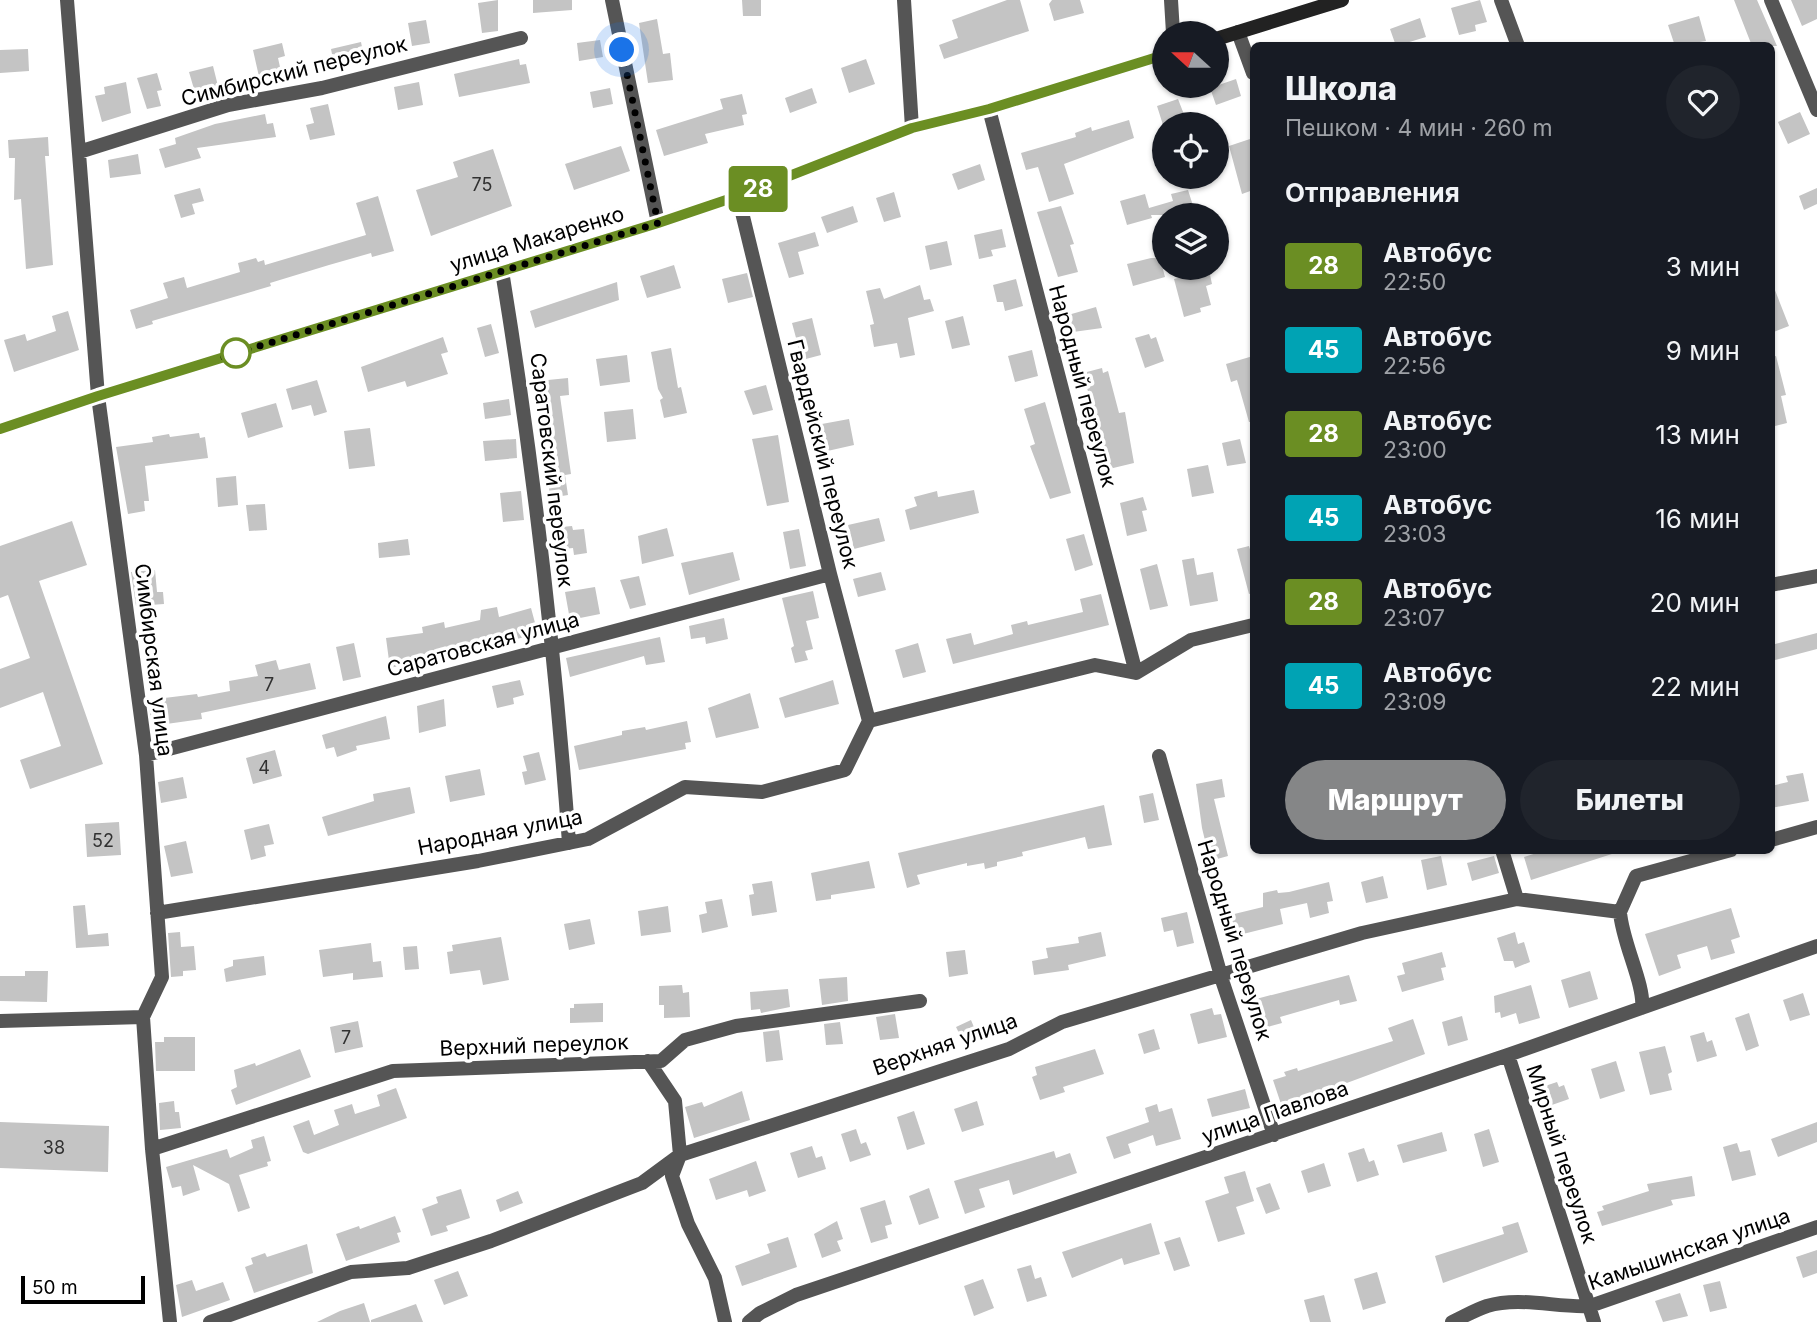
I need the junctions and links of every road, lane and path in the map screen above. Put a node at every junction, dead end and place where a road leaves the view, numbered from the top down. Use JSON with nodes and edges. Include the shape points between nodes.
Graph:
{"nodes":[{"id":1,"x":67,"y":0,"type":"edge"},
{"id":2,"x":612,"y":0,"type":"edge"},
{"id":3,"x":904,"y":0,"type":"edge"},
{"id":4,"x":1171,"y":0,"type":"edge"},
{"id":5,"x":1342,"y":0,"type":"edge"},
{"id":6,"x":1501,"y":0,"type":"edge"},
{"id":7,"x":1771,"y":0,"type":"edge"},
{"id":8,"x":1172,"y":21,"type":"edge"},
{"id":9,"x":1238,"y":32,"type":"junction"},
{"id":10,"x":1229,"y":35,"type":"edge"},
{"id":11,"x":521,"y":38,"type":"dead end"},
{"id":12,"x":1517,"y":42,"type":"edge"},
{"id":13,"x":1152,"y":59,"type":"edge"},
{"id":14,"x":1250,"y":65,"type":"edge"},
{"id":15,"x":989,"y":109,"type":"junction"},
{"id":16,"x":1817,"y":110,"type":"edge"},
{"id":17,"x":912,"y":128,"type":"junction"},
{"id":18,"x":79,"y":152,"type":"junction"},
{"id":19,"x":738,"y":196,"type":"junction"},
{"id":20,"x":658,"y":223,"type":"junction"},
{"id":21,"x":502,"y":271,"type":"junction"},
{"id":22,"x":98,"y":396,"type":"junction"},
{"id":23,"x":0,"y":429,"type":"edge"},
{"id":24,"x":830,"y":574,"type":"junction"},
{"id":25,"x":1817,"y":576,"type":"edge"},
{"id":26,"x":1775,"y":584,"type":"edge"},
{"id":27,"x":1250,"y":626,"type":"edge"},
{"id":28,"x":553,"y":647,"type":"junction"},
{"id":29,"x":1136,"y":673,"type":"junction"},
{"id":30,"x":869,"y":721,"type":"junction"},
{"id":31,"x":146,"y":755,"type":"junction"},
{"id":32,"x":1159,"y":756,"type":"dead end"},
{"id":33,"x":1817,"y":827,"type":"edge"},
{"id":34,"x":1775,"y":839,"type":"edge"},
{"id":35,"x":569,"y":843,"type":"junction"},
{"id":36,"x":1504,"y":854,"type":"edge"},
{"id":37,"x":1716,"y":854,"type":"edge"},
{"id":38,"x":1517,"y":899,"type":"junction"},
{"id":39,"x":1620,"y":912,"type":"junction"},
{"id":40,"x":157,"y":913,"type":"junction"},
{"id":41,"x":1817,"y":946,"type":"edge"},
{"id":42,"x":1220,"y":973,"type":"junction"},
{"id":43,"x":920,"y":1002,"type":"dead end"},
{"id":44,"x":1642,"y":1008,"type":"junction"},
{"id":45,"x":143,"y":1017,"type":"junction"},
{"id":46,"x":0,"y":1021,"type":"edge"},
{"id":47,"x":1508,"y":1055,"type":"junction"},
{"id":48,"x":648,"y":1061,"type":"junction"},
{"id":49,"x":1274,"y":1135,"type":"junction"},
{"id":50,"x":152,"y":1149,"type":"junction"},
{"id":51,"x":680,"y":1155,"type":"junction"},
{"id":52,"x":1817,"y":1227,"type":"edge"},
{"id":53,"x":1590,"y":1306,"type":"junction"},
{"id":54,"x":170,"y":1322,"type":"edge"},
{"id":55,"x":210,"y":1322,"type":"edge"},
{"id":56,"x":725,"y":1322,"type":"edge"},
{"id":57,"x":749,"y":1322,"type":"edge"},
{"id":58,"x":1452,"y":1322,"type":"edge"},
{"id":59,"x":1594,"y":1322,"type":"edge"}],
"edges":[{"from":1,"to":18,"type":"street","name":"Симбирская улица"},
{"from":2,"to":20,"type":"street"},
{"from":3,"to":17,"type":"street"},
{"from":4,"to":8,"type":"street"},
{"from":5,"to":9,"type":"main road"},
{"from":6,"to":12,"type":"street"},
{"from":7,"to":16,"type":"street"},
{"from":9,"to":10,"type":"main road"},
{"from":9,"to":14,"type":"street"},
{"from":11,"to":18,"type":"street","name":"Симбирский переулок","via":[[322,88],[228,105]]},
{"from":13,"to":15,"type":"main road","name":"улица Макаренко"},
{"from":15,"to":17,"type":"main road","name":"улица Макаренко"},
{"from":15,"to":29,"type":"street","name":"Народный переулок"},
{"from":17,"to":19,"type":"main road","name":"улица Макаренко"},
{"from":18,"to":22,"type":"street","name":"Симбирская улица"},
{"from":19,"to":20,"type":"main road","name":"улица Макаренко"},
{"from":19,"to":24,"type":"street","name":"Гвардейский переулок"},
{"from":20,"to":21,"type":"main road","name":"улица Макаренко"},
{"from":21,"to":22,"type":"main road","name":"улица Макаренко"},
{"from":21,"to":28,"type":"street","name":"Саратовский переулок"},
{"from":22,"to":23,"type":"main road","name":"улица Макаренко"},
{"from":22,"to":31,"type":"street","name":"Симбирская улица"},
{"from":24,"to":28,"type":"street","name":"Саратовская улица"},
{"from":24,"to":30,"type":"street","name":"Гвардейский переулок"},
{"from":25,"to":26,"type":"street"},
{"from":27,"to":29,"type":"street","via":[[1191,640]]},
{"from":28,"to":31,"type":"street","name":"Саратовская улица"},
{"from":28,"to":35,"type":"street","name":"Саратовский переулок"},
{"from":29,"to":30,"type":"street","via":[[1095,665]]},
{"from":30,"to":35,"type":"street","name":"Народная улица","via":[[845,770],[762,792],[685,787],[588,839]]},
{"from":31,"to":40,"type":"street","name":"Симбирская улица"},
{"from":32,"to":42,"type":"street","name":"Народный переулок"},
{"from":33,"to":34,"type":"street"},
{"from":35,"to":40,"type":"street","name":"Народная улица"},
{"from":36,"to":38,"type":"street"},
{"from":37,"to":39,"type":"street","via":[[1636,876]]},
{"from":38,"to":39,"type":"street","name":"Верхняя улица"},
{"from":38,"to":42,"type":"street","name":"Верхняя улица","via":[[1362,933]]},
{"from":39,"to":44,"type":"street","via":[[1644,995]]},
{"from":40,"to":45,"type":"street","name":"Симбирская улица","via":[[162,977]]},
{"from":41,"to":44,"type":"street","name":"улица Павлова"},
{"from":42,"to":49,"type":"street","name":"Народный переулок"},
{"from":42,"to":51,"type":"street","name":"Верхняя улица","via":[[1062,1022],[1009,1049]]},
{"from":43,"to":48,"type":"street","name":"Верхний переулок","via":[[736,1026],[685,1040],[661,1061]]},
{"from":44,"to":47,"type":"street","name":"улица Павлова"},
{"from":45,"to":46,"type":"street"},
{"from":45,"to":50,"type":"street","name":"Симбирская улица"},
{"from":47,"to":49,"type":"street","name":"улица Павлова"},
{"from":47,"to":53,"type":"street","name":"Мирный переулок"},
{"from":48,"to":50,"type":"street","name":"Верхний переулок","via":[[393,1071]]},
{"from":48,"to":51,"type":"street","via":[[675,1101]]},
{"from":49,"to":57,"type":"street","name":"улица Павлова","via":[[796,1295]]},
{"from":50,"to":54,"type":"street","name":"Симбирская улица"},
{"from":51,"to":55,"type":"street","name":"Верхняя улица","via":[[642,1183],[491,1241],[408,1268],[351,1272]]},
{"from":51,"to":56,"type":"street","via":[[673,1176],[688,1224],[715,1278]]},
{"from":52,"to":53,"type":"street","name":"Камышинская улица"},
{"from":53,"to":58,"type":"street","name":"Камышинская улица","via":[[1488,1306]]},
{"from":53,"to":59,"type":"street","name":"Мирный переулок"}]}
